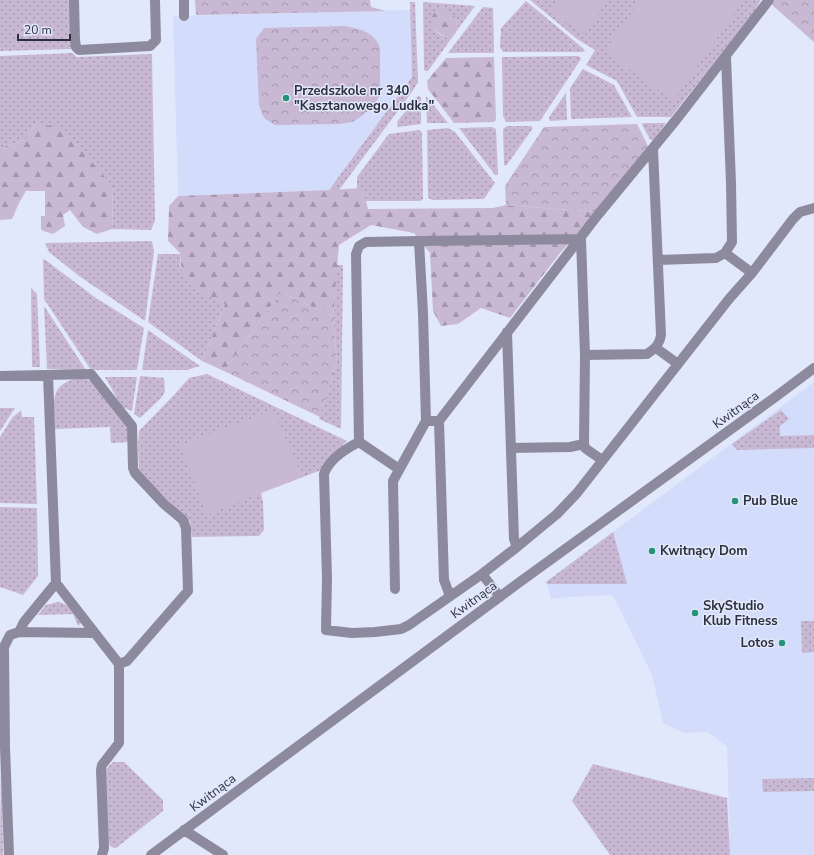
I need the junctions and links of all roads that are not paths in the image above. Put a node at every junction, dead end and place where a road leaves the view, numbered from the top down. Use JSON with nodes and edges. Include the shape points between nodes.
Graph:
{"nodes":[{"id":1,"x":74,"y":0,"type":"edge"},
{"id":2,"x":154,"y":0,"type":"edge"},
{"id":3,"x":184,"y":0,"type":"edge"},
{"id":4,"x":770,"y":0,"type":"edge"},
{"id":5,"x":184,"y":16,"type":"dead end"},
{"id":6,"x":726,"y":58,"type":"junction"},
{"id":7,"x":653,"y":149,"type":"junction"},
{"id":8,"x":814,"y":208,"type":"edge"},
{"id":9,"x":581,"y":239,"type":"junction"},
{"id":10,"x":419,"y":241,"type":"junction"},
{"id":11,"x":725,"y":253,"type":"junction"},
{"id":12,"x":658,"y":260,"type":"junction"},
{"id":13,"x":752,"y":273,"type":"junction"},
{"id":14,"x":507,"y":332,"type":"junction"},
{"id":15,"x":656,"y":348,"type":"junction"},
{"id":16,"x":585,"y":355,"type":"junction"},
{"id":17,"x":678,"y":364,"type":"junction"},
{"id":18,"x":814,"y":368,"type":"edge"},
{"id":19,"x":48,"y":375,"type":"junction"},
{"id":20,"x":0,"y":376,"type":"edge"},
{"id":21,"x":426,"y":421,"type":"junction"},
{"id":22,"x":438,"y":421,"type":"junction"},
{"id":23,"x":359,"y":442,"type":"junction"},
{"id":24,"x":584,"y":444,"type":"junction"},
{"id":25,"x":511,"y":448,"type":"junction"},
{"id":26,"x":602,"y":460,"type":"junction"},
{"id":27,"x":399,"y":469,"type":"junction"},
{"id":28,"x":517,"y":547,"type":"junction"},
{"id":29,"x":482,"y":574,"type":"junction"},
{"id":30,"x":56,"y":583,"type":"junction"},
{"id":31,"x":395,"y":589,"type":"dead end"},
{"id":32,"x":450,"y":596,"type":"junction"},
{"id":33,"x":500,"y":596,"type":"junction"},
{"id":34,"x":19,"y":632,"type":"junction"},
{"id":35,"x":94,"y":633,"type":"junction"},
{"id":36,"x":119,"y":664,"type":"junction"},
{"id":37,"x":2,"y":722,"type":"edge"},
{"id":38,"x":184,"y":830,"type":"junction"},
{"id":39,"x":9,"y":855,"type":"edge"},
{"id":40,"x":102,"y":855,"type":"edge"},
{"id":41,"x":150,"y":855,"type":"edge"},
{"id":42,"x":223,"y":855,"type":"edge"}],
"edges":[{"from":1,"to":2,"type":"street","via":[[75,40],[79,50],[150,46],[156,40]]},
{"from":3,"to":5,"type":"street"},
{"from":4,"to":6,"type":"street"},
{"from":6,"to":7,"type":"street"},
{"from":6,"to":11,"type":"street","via":[[732,242]]},
{"from":7,"to":9,"type":"street"},
{"from":7,"to":12,"type":"street"},
{"from":8,"to":13,"type":"street","via":[[800,212],[793,218]]},
{"from":9,"to":10,"type":"street"},
{"from":9,"to":14,"type":"street"},
{"from":9,"to":16,"type":"street"},
{"from":10,"to":21,"type":"street"},
{"from":10,"to":23,"type":"street","via":[[366,242],[359,246],[356,254]]},
{"from":11,"to":12,"type":"street","via":[[716,258]]},
{"from":11,"to":13,"type":"street"},
{"from":12,"to":15,"type":"street","via":[[661,335]]},
{"from":13,"to":17,"type":"street"},
{"from":14,"to":22,"type":"street"},
{"from":14,"to":25,"type":"street"},
{"from":15,"to":16,"type":"street","via":[[647,354]]},
{"from":15,"to":17,"type":"street"},
{"from":16,"to":24,"type":"street"},
{"from":17,"to":26,"type":"street"},
{"from":18,"to":33,"type":"street","name":"Kwitnąca"},
{"from":19,"to":20,"type":"street"},
{"from":19,"to":30,"type":"street"},
{"from":19,"to":36,"type":"street","via":[[91,374],[132,426],[135,473],[185,523],[188,591],[127,661]]},
{"from":21,"to":22,"type":"street"},
{"from":21,"to":27,"type":"street"},
{"from":22,"to":32,"type":"street","via":[[444,578]]},
{"from":23,"to":27,"type":"street"},
{"from":23,"to":32,"type":"street","via":[[330,462],[324,474],[326,630],[352,633],[401,629],[418,620]]},
{"from":24,"to":25,"type":"street","via":[[570,447]]},
{"from":24,"to":26,"type":"street","via":[[585,448]]},
{"from":25,"to":28,"type":"street","via":[[514,538]]},
{"from":26,"to":28,"type":"street","via":[[577,494]]},
{"from":27,"to":31,"type":"street","via":[[393,481]]},
{"from":28,"to":29,"type":"street"},
{"from":29,"to":32,"type":"street"},
{"from":29,"to":33,"type":"street"},
{"from":30,"to":34,"type":"street","via":[[24,622]]},
{"from":30,"to":35,"type":"street"},
{"from":33,"to":38,"type":"street","name":"Kwitnąca"},
{"from":34,"to":35,"type":"street"},
{"from":34,"to":37,"type":"street","via":[[10,635],[4,647]]},
{"from":35,"to":36,"type":"street"},
{"from":36,"to":40,"type":"street","via":[[120,743],[102,765],[101,770],[104,848]]},
{"from":37,"to":39,"type":"street"},
{"from":38,"to":41,"type":"street","name":"Kwitnąca"},
{"from":38,"to":42,"type":"street"}]}
